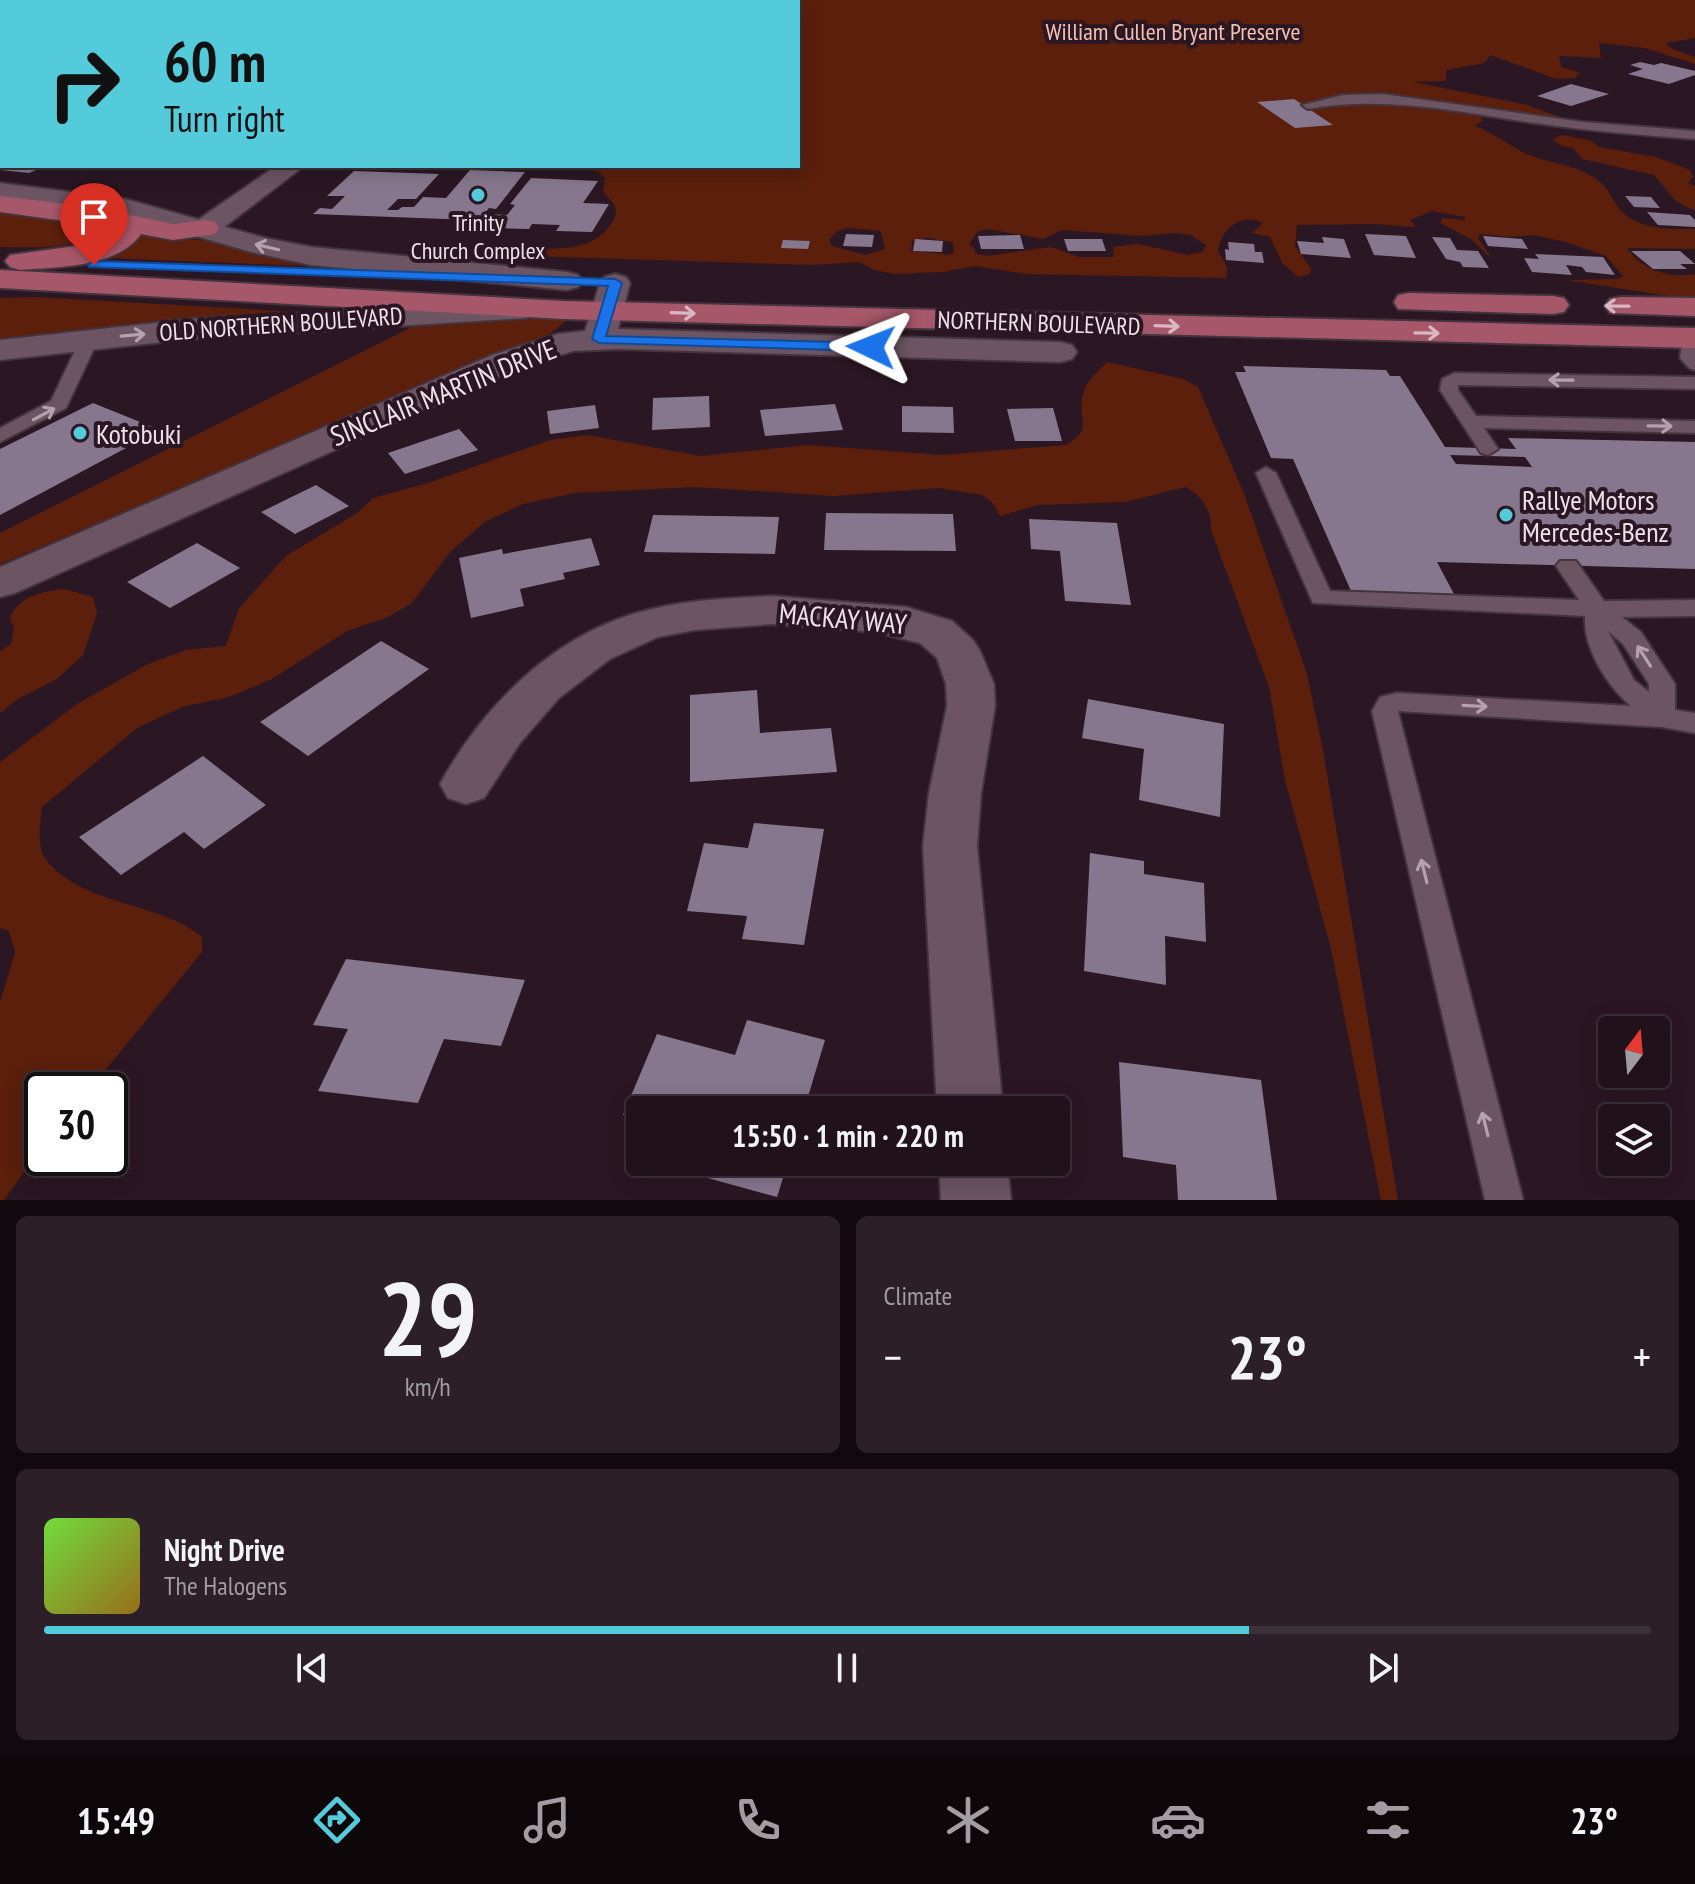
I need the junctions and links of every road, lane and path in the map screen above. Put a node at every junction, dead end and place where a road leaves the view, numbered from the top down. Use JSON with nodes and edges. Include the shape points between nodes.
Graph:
{"nodes":[{"id":1,"x":1308,"y":105,"type":"dead end"},
{"id":2,"x":1695,"y":135,"type":"edge"},
{"id":3,"x":289,"y":168,"type":"edge"},
{"id":4,"x":0,"y":191,"type":"edge"},
{"id":5,"x":0,"y":204,"type":"edge"},
{"id":6,"x":236,"y":207,"type":"junction"},
{"id":7,"x":162,"y":216,"type":"junction"},
{"id":8,"x":125,"y":221,"type":"junction"},
{"id":9,"x":205,"y":228,"type":"junction"},
{"id":10,"x":3,"y":267,"type":"edge"},
{"id":11,"x":1123,"y":295,"type":"dead end"},
{"id":12,"x":565,"y":296,"type":"junction"},
{"id":13,"x":1381,"y":301,"type":"dead end"},
{"id":14,"x":606,"y":311,"type":"junction"},
{"id":15,"x":1694,"y":337,"type":"edge"},
{"id":16,"x":90,"y":338,"type":"junction"},
{"id":17,"x":0,"y":350,"type":"edge"},
{"id":18,"x":1060,"y":352,"type":"dead end"},
{"id":19,"x":1695,"y":383,"type":"edge"},
{"id":20,"x":1470,"y":422,"type":"junction"},
{"id":21,"x":1695,"y":427,"type":"edge"},
{"id":22,"x":0,"y":436,"type":"edge"},
{"id":23,"x":1494,"y":457,"type":"dead end"},
{"id":24,"x":1266,"y":473,"type":"dead end"},
{"id":25,"x":1568,"y":566,"type":"dead end"},
{"id":26,"x":0,"y":583,"type":"edge"},
{"id":27,"x":1695,"y":608,"type":"edge"},
{"id":28,"x":1597,"y":609,"type":"junction"},
{"id":29,"x":1662,"y":717,"type":"junction"},
{"id":30,"x":1695,"y":723,"type":"edge"},
{"id":31,"x":466,"y":784,"type":"dead end"},
{"id":32,"x":969,"y":1096,"type":"edge"},
{"id":33,"x":974,"y":1176,"type":"edge"},
{"id":34,"x":976,"y":1200,"type":"edge"},
{"id":35,"x":1504,"y":1200,"type":"edge"}],
"edges":[{"from":1,"to":2,"type":"lane","via":[[1383,98],[1583,126]]},
{"from":3,"to":6,"type":"street"},
{"from":4,"to":7,"type":"street"},
{"from":5,"to":8,"type":"main road"},
{"from":6,"to":7,"type":"street","via":[[202,216]]},
{"from":6,"to":9,"type":"street"},
{"from":7,"to":9,"type":"street"},
{"from":8,"to":9,"type":"main road","via":[[173,232]]},
{"from":8,"to":10,"type":"main road","via":[[127,233],[97,249]]},
{"from":12,"to":9,"type":"street","one_way":true,"via":[[270,248]]},
{"from":10,"to":12,"type":"main road","name":"NORTHERN BOULEVARD"},
{"from":11,"to":14,"type":"main road","name":"NORTHERN BOULEVARD"},
{"from":12,"to":14,"type":"main road","name":"NORTHERN BOULEVARD"},
{"from":16,"to":12,"type":"street","name":"OLD NORTHERN BOULEVARD","one_way":true,"via":[[385,316]]},
{"from":15,"to":13,"type":"main road","one_way":true,"via":[[1661,307]]},
{"from":14,"to":15,"type":"main road","name":"NORTHERN BOULEVARD","one_way":true},
{"from":14,"to":18,"type":"street","name":"SINCLAIR MARTIN DRIVE"},
{"from":14,"to":26,"type":"street","name":"SINCLAIR MARTIN DRIVE","via":[[558,344],[504,362]]},
{"from":16,"to":17,"type":"street","name":"OLD NORTHERN BOULEVARD"},
{"from":22,"to":16,"type":"lane","one_way":true,"via":[[59,404]]},
{"from":19,"to":20,"type":"lane","one_way":true,"via":[[1454,379],[1449,390]]},
{"from":20,"to":21,"type":"lane","one_way":true},
{"from":20,"to":23,"type":"lane"},
{"from":24,"to":28,"type":"lane","via":[[1321,598]]},
{"from":25,"to":28,"type":"lane"},
{"from":27,"to":28,"type":"lane"},
{"from":28,"to":29,"type":"lane","via":[[1596,634],[1624,686]]},
{"from":29,"to":30,"type":"lane"},
{"from":35,"to":29,"type":"lane","one_way":true,"via":[[1385,711],[1397,702]]},
{"from":31,"to":32,"type":"street","name":"MACKAY WAY","via":[[502,730],[542,686],[594,648],[646,625],[695,615],[785,611],[875,617],[936,632],[957,651],[970,684],[950,846]]},
{"from":33,"to":34,"type":"street"}]}
